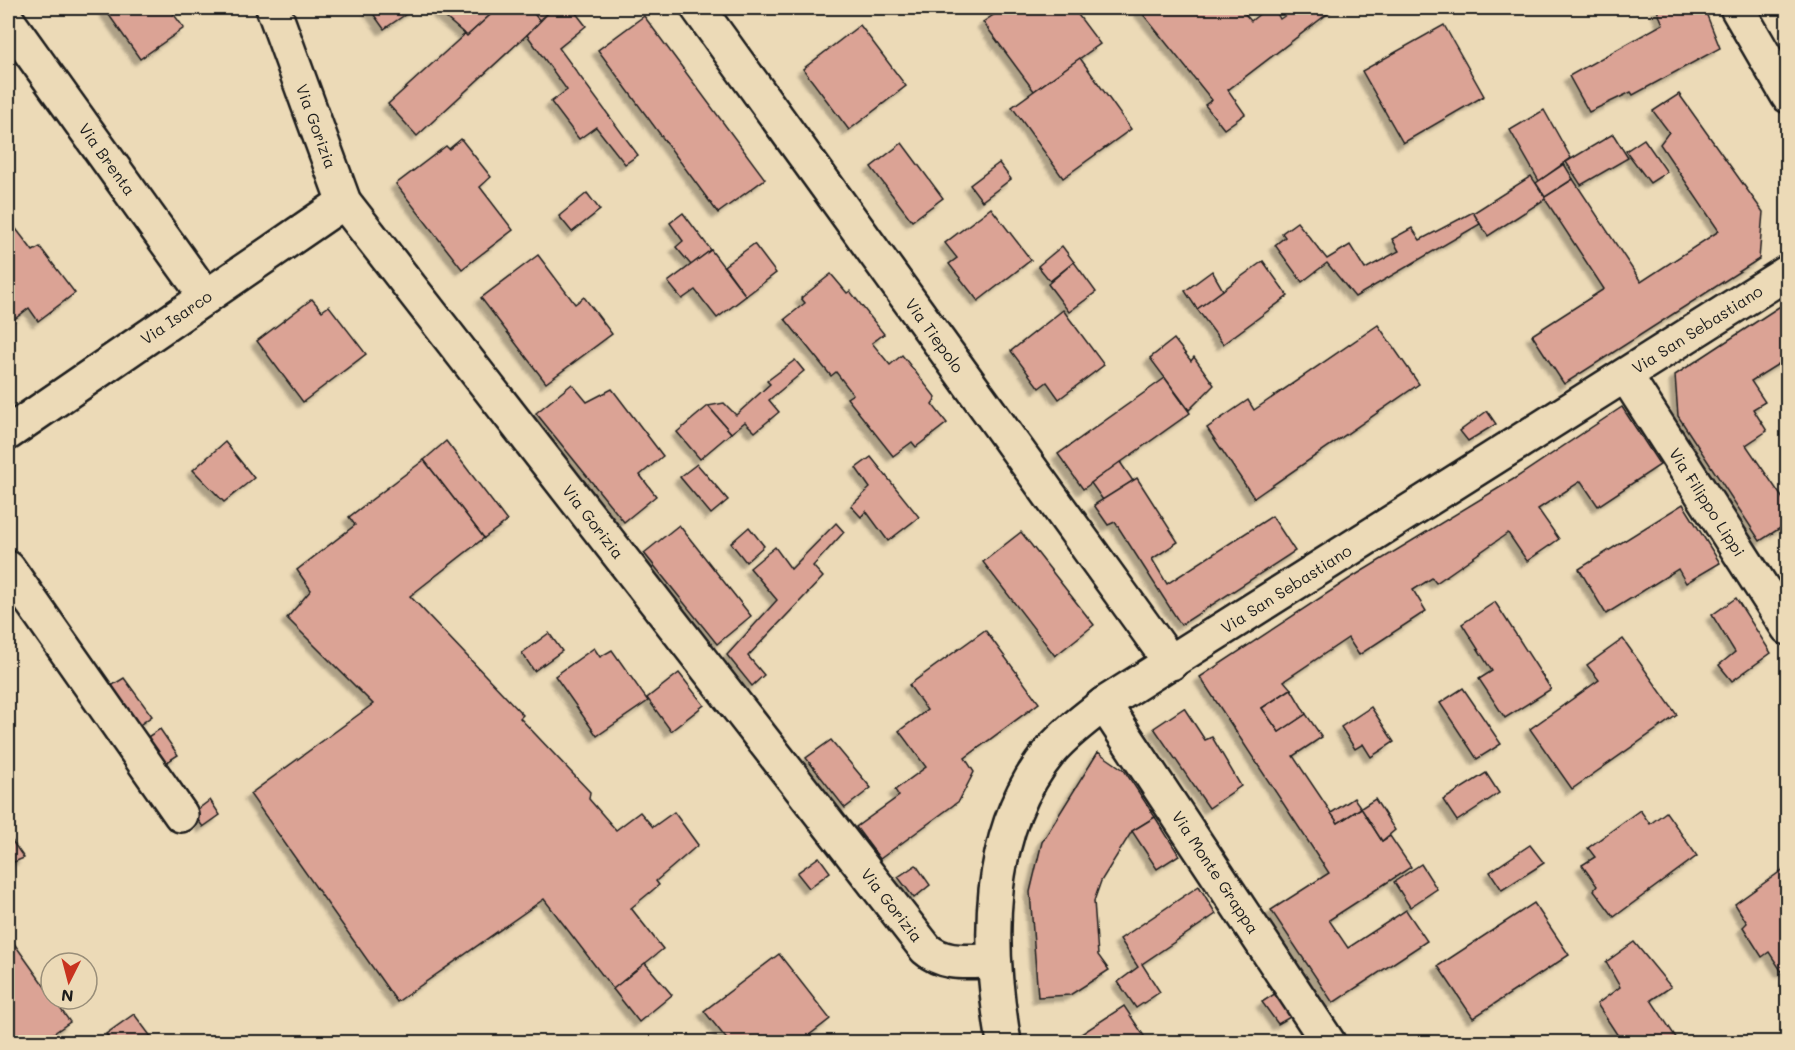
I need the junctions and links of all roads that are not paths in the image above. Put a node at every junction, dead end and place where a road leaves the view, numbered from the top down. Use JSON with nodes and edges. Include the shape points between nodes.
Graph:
{"nodes":[{"id":1,"x":273,"y":8,"type":"edge"},
{"id":2,"x":698,"y":8,"type":"edge"},
{"id":3,"x":1737,"y":8,"type":"edge"},
{"id":4,"x":8,"y":21,"type":"edge"},
{"id":5,"x":1788,"y":96,"type":"edge"},
{"id":6,"x":344,"y":202,"type":"junction"},
{"id":7,"x":1788,"y":272,"type":"edge"},
{"id":8,"x":206,"y":297,"type":"junction"},
{"id":9,"x":1626,"y":376,"type":"junction"},
{"id":10,"x":8,"y":434,"type":"edge"},
{"id":11,"x":8,"y":568,"type":"edge"},
{"id":12,"x":1788,"y":628,"type":"edge"},
{"id":13,"x":1171,"y":663,"type":"junction"},
{"id":14,"x":1104,"y":704,"type":"junction"},
{"id":15,"x":181,"y":815,"type":"dead end"},
{"id":16,"x":994,"y":961,"type":"junction"},
{"id":17,"x":1317,"y":1039,"type":"edge"},
{"id":18,"x":1004,"y":1042,"type":"edge"}],
"edges":[{"from":1,"to":6,"type":"street","name":"Via Gorizia"},
{"from":2,"to":13,"type":"street","name":"Via Tiepolo"},
{"from":3,"to":5,"type":"street"},
{"from":4,"to":8,"type":"street","name":"Via Brenta"},
{"from":6,"to":8,"type":"street","name":"Via Isarco"},
{"from":6,"to":16,"type":"street","name":"Via Gorizia","via":[[926,949],[935,957],[950,961]]},
{"from":7,"to":9,"type":"street","name":"Via San Sebastiano"},
{"from":8,"to":10,"type":"street","name":"Via Isarco"},
{"from":9,"to":12,"type":"street","name":"Via Filippo Lippi"},
{"from":9,"to":13,"type":"street","name":"Via San Sebastiano"},
{"from":11,"to":15,"type":"street"},
{"from":13,"to":14,"type":"street","name":"Via San Sebastiano"},
{"from":14,"to":16,"type":"street","name":"Via San Sebastiano","via":[[1052,749],[1022,794],[1011,819],[993,915]]},
{"from":14,"to":17,"type":"street","name":"Via Monte Grappa"},
{"from":16,"to":18,"type":"street","name":"Via San Sebastiano"}]}
